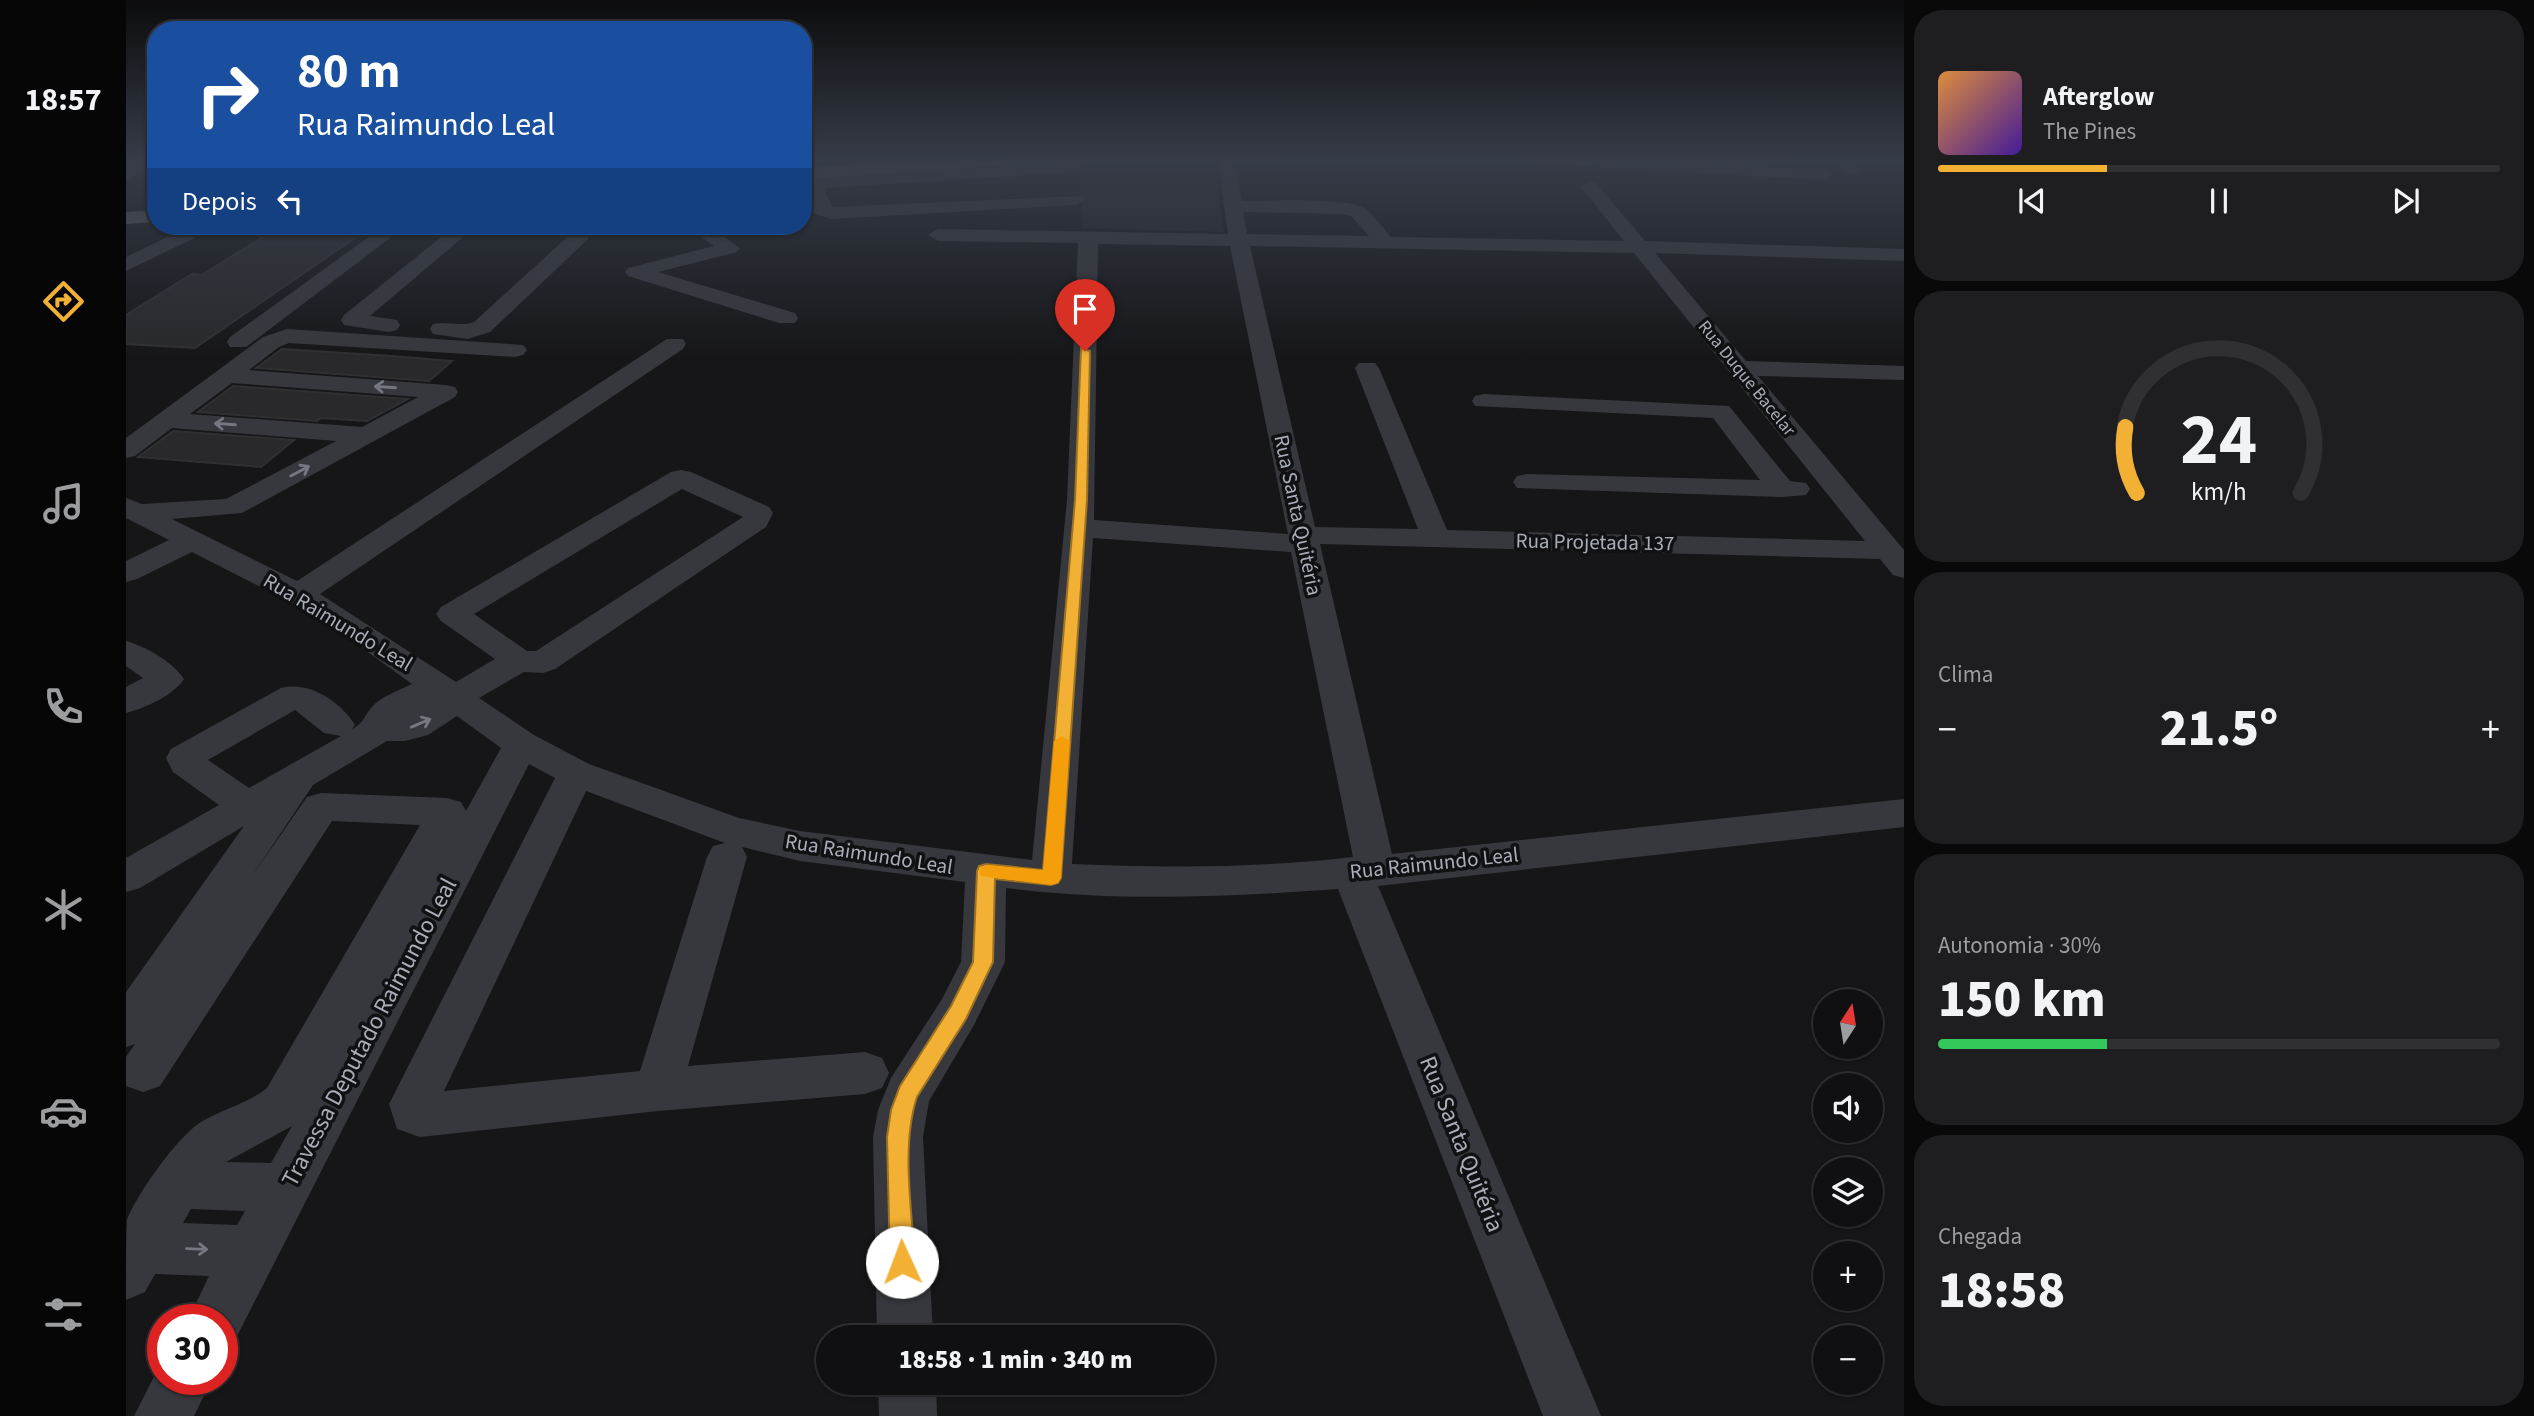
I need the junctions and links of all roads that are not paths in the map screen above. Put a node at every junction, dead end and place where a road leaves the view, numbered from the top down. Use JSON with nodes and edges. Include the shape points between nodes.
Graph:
{"nodes":[{"id":1,"x":1236,"y":225,"type":"edge"},
{"id":2,"x":1369,"y":225,"type":"edge"},
{"id":3,"x":1622,"y":225,"type":"edge"},
{"id":4,"x":186,"y":235,"type":"edge"},
{"id":5,"x":382,"y":235,"type":"edge"},
{"id":6,"x":455,"y":235,"type":"edge"},
{"id":7,"x":581,"y":235,"type":"dead end"},
{"id":8,"x":710,"y":235,"type":"edge"},
{"id":9,"x":937,"y":235,"type":"dead end"},
{"id":10,"x":1088,"y":239,"type":"junction"},
{"id":11,"x":1238,"y":239,"type":"junction"},
{"id":12,"x":1385,"y":242,"type":"junction"},
{"id":13,"x":1640,"y":247,"type":"junction"},
{"id":14,"x":1904,"y":255,"type":"edge"},
{"id":15,"x":126,"y":265,"type":"edge"},
{"id":16,"x":787,"y":318,"type":"dead end"},
{"id":17,"x":675,"y":344,"type":"dead end"},
{"id":18,"x":515,"y":350,"type":"dead end"},
{"id":19,"x":1367,"y":368,"type":"dead end"},
{"id":20,"x":1739,"y":368,"type":"junction"},
{"id":21,"x":1904,"y":373,"type":"edge"},
{"id":22,"x":226,"y":375,"type":"junction"},
{"id":23,"x":183,"y":382,"type":"dead end"},
{"id":24,"x":1484,"y":401,"type":"dead end"},
{"id":25,"x":167,"y":419,"type":"junction"},
{"id":26,"x":366,"y":435,"type":"junction"},
{"id":27,"x":126,"y":450,"type":"edge"},
{"id":28,"x":1527,"y":482,"type":"dead end"},
{"id":29,"x":1782,"y":489,"type":"junction"},
{"id":30,"x":1837,"y":490,"type":"junction"},
{"id":31,"x":131,"y":509,"type":"edge"},
{"id":32,"x":1079,"y":528,"type":"junction"},
{"id":33,"x":1436,"y":538,"type":"junction"},
{"id":34,"x":1304,"y":539,"type":"junction"},
{"id":35,"x":194,"y":540,"type":"junction"},
{"id":36,"x":1896,"y":559,"type":"edge"},
{"id":37,"x":126,"y":573,"type":"edge"},
{"id":38,"x":299,"y":594,"type":"junction"},
{"id":39,"x":126,"y":651,"type":"edge"},
{"id":40,"x":519,"y":661,"type":"junction"},
{"id":41,"x":448,"y":691,"type":"junction"},
{"id":42,"x":126,"y":702,"type":"edge"},
{"id":43,"x":337,"y":726,"type":"dead end"},
{"id":44,"x":521,"y":744,"type":"junction"},
{"id":45,"x":576,"y":773,"type":"junction"},
{"id":46,"x":299,"y":777,"type":"junction"},
{"id":47,"x":247,"y":806,"type":"junction"},
{"id":48,"x":1904,"y":813,"type":"edge"},
{"id":49,"x":727,"y":857,"type":"dead end"},
{"id":50,"x":133,"y":862,"type":"edge"},
{"id":51,"x":986,"y":871,"type":"junction"},
{"id":52,"x":1364,"y":871,"type":"junction"},
{"id":53,"x":1051,"y":878,"type":"junction"},
{"id":54,"x":126,"y":1028,"type":"edge"},
{"id":55,"x":143,"y":1071,"type":"dead end"},
{"id":56,"x":865,"y":1073,"type":"dead end"},
{"id":57,"x":657,"y":1090,"type":"junction"},
{"id":58,"x":180,"y":1184,"type":"junction"},
{"id":59,"x":286,"y":1188,"type":"junction"},
{"id":60,"x":252,"y":1252,"type":"junction"},
{"id":61,"x":134,"y":1260,"type":"edge"},
{"id":62,"x":224,"y":1304,"type":"edge"},
{"id":63,"x":905,"y":1325,"type":"edge"},
{"id":64,"x":174,"y":1395,"type":"edge"},
{"id":65,"x":907,"y":1395,"type":"edge"},
{"id":66,"x":163,"y":1416,"type":"edge"},
{"id":67,"x":908,"y":1416,"type":"edge"},
{"id":68,"x":1572,"y":1416,"type":"edge"}],
"edges":[{"from":1,"to":11,"type":"street","name":"Rua Santa Quitéria"},
{"from":2,"to":12,"type":"street"},
{"from":3,"to":13,"type":"street","name":"Rua Duque Bacelar"},
{"from":4,"to":15,"type":"street"},
{"from":5,"to":23,"type":"street"},
{"from":6,"to":7,"type":"street","via":[[353,321],[478,330]]},
{"from":8,"to":16,"type":"street","via":[[730,248],[635,272]]},
{"from":9,"to":10,"type":"street"},
{"from":10,"to":11,"type":"street"},
{"from":10,"to":32,"type":"street"},
{"from":11,"to":12,"type":"street"},
{"from":11,"to":34,"type":"street","name":"Rua Santa Quitéria"},
{"from":12,"to":13,"type":"street"},
{"from":13,"to":14,"type":"street"},
{"from":13,"to":20,"type":"street","name":"Rua Duque Bacelar"},
{"from":17,"to":38,"type":"street"},
{"from":18,"to":22,"type":"street","via":[[298,335],[271,342]]},
{"from":19,"to":33,"type":"street"},
{"from":20,"to":21,"type":"street"},
{"from":20,"to":30,"type":"street","name":"Rua Duque Bacelar"},
{"from":22,"to":25,"type":"street"},
{"from":26,"to":22,"type":"street","one_way":true,"via":[[446,392]]},
{"from":24,"to":29,"type":"street","via":[[1720,411]]},
{"from":26,"to":25,"type":"street","one_way":true},
{"from":25,"to":27,"type":"street"},
{"from":31,"to":26,"type":"street","one_way":true,"via":[[232,507]]},
{"from":28,"to":29,"type":"street"},
{"from":29,"to":30,"type":"street"},
{"from":30,"to":36,"type":"street","name":"Rua Duque Bacelar"},
{"from":31,"to":35,"type":"street","name":"Rua Raimundo Leal"},
{"from":32,"to":34,"type":"street","name":"Rua Projetada 137"},
{"from":32,"to":53,"type":"street"},
{"from":33,"to":34,"type":"street","name":"Rua Projetada 137"},
{"from":33,"to":36,"type":"street","name":"Rua Projetada 137"},
{"from":34,"to":52,"type":"street","name":"Rua Santa Quitéria"},
{"from":35,"to":37,"type":"street"},
{"from":35,"to":38,"type":"street","name":"Rua Raimundo Leal"},
{"from":38,"to":41,"type":"street","name":"Rua Raimundo Leal"},
{"from":39,"to":42,"type":"street","via":[[167,679]]},
{"from":40,"to":40,"type":"street","via":[[543,662],[756,521],[759,513],[681,478],[452,614]]},
{"from":40,"to":41,"type":"street"},
{"from":41,"to":44,"type":"street","name":"Rua Raimundo Leal"},
{"from":41,"to":46,"type":"street","via":[[398,704],[384,716],[382,728]]},
{"from":43,"to":47,"type":"street","via":[[300,696],[290,696],[184,758]]},
{"from":44,"to":45,"type":"street","name":"Rua Raimundo Leal"},
{"from":44,"to":59,"type":"street","name":"Travessa Deputado Raimundo Leal"},
{"from":45,"to":51,"type":"street","name":"Rua Raimundo Leal","via":[[737,832],[800,846]]},
{"from":45,"to":57,"type":"street","via":[[412,1109],[420,1115]]},
{"from":46,"to":47,"type":"street"},
{"from":46,"to":54,"type":"street"},
{"from":47,"to":50,"type":"street"},
{"from":48,"to":52,"type":"street","name":"Rua Raimundo Leal"},
{"from":49,"to":57,"type":"street"},
{"from":51,"to":53,"type":"street","name":"Rua Raimundo Leal"},
{"from":51,"to":63,"type":"street","via":[[983,962],[902,1110],[898,1137]]},
{"from":52,"to":53,"type":"street","name":"Rua Raimundo Leal","via":[[1231,881]]},
{"from":52,"to":68,"type":"street","name":"Rua Santa Quitéria"},
{"from":55,"to":58,"type":"street","via":[[321,807],[447,812],[285,1103],[273,1114],[223,1135],[207,1147]]},
{"from":56,"to":57,"type":"street"},
{"from":58,"to":59,"type":"street"},
{"from":58,"to":61,"type":"street"},
{"from":59,"to":60,"type":"street","name":"Travessa Deputado Raimundo Leal"},
{"from":61,"to":60,"type":"street","one_way":true},
{"from":60,"to":62,"type":"street","name":"Travessa Deputado Raimundo Leal"},
{"from":64,"to":66,"type":"street"},
{"from":65,"to":67,"type":"street"}]}
